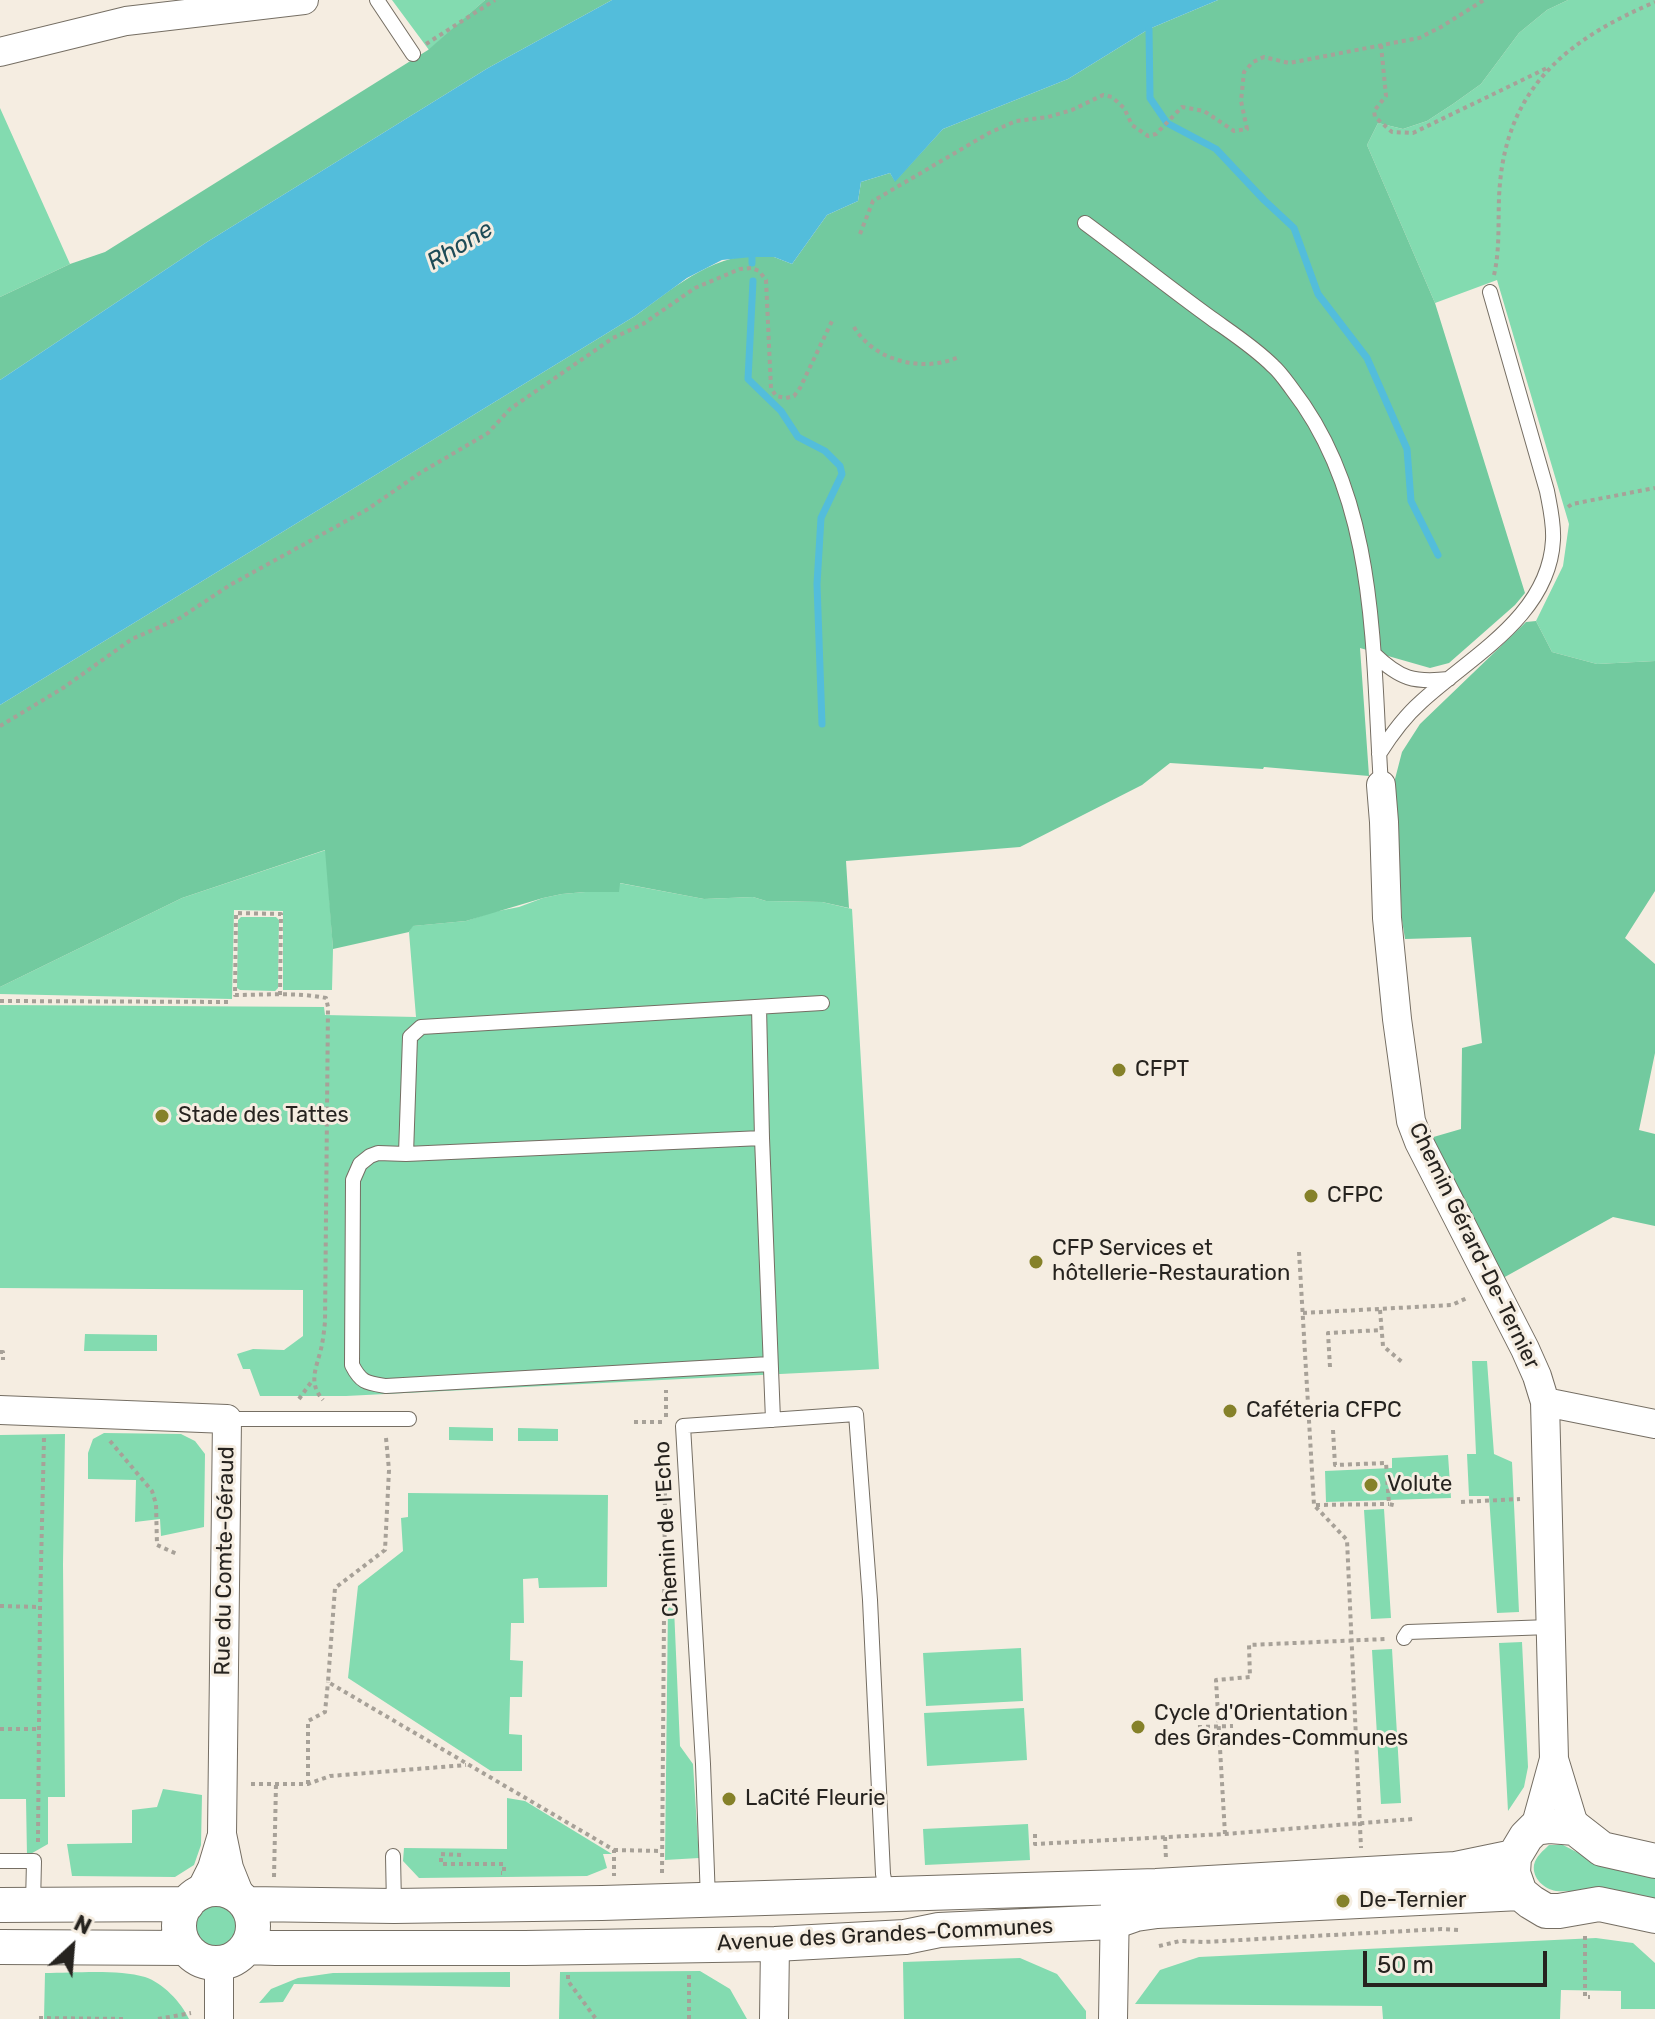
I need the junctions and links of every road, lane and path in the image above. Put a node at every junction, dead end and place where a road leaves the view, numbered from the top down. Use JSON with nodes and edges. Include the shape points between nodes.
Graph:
{"nodes":[{"id":1,"x":304,"y":0,"type":"edge"},
{"id":2,"x":377,"y":0,"type":"edge"},
{"id":3,"x":495,"y":0,"type":"edge"},
{"id":4,"x":1484,"y":0,"type":"edge"},
{"id":5,"x":1655,"y":2,"type":"edge"},
{"id":6,"x":1381,"y":45,"type":"junction"},
{"id":7,"x":0,"y":52,"type":"edge"},
{"id":8,"x":413,"y":54,"type":"joint"},
{"id":9,"x":1550,"y":67,"type":"junction"},
{"id":10,"x":1085,"y":223,"type":"dead end"},
{"id":11,"x":860,"y":234,"type":"dead end"},
{"id":12,"x":1490,"y":292,"type":"joint"},
{"id":13,"x":832,"y":321,"type":"dead end"},
{"id":14,"x":854,"y":327,"type":"dead end"},
{"id":15,"x":959,"y":357,"type":"dead end"},
{"id":16,"x":1655,"y":488,"type":"edge"},
{"id":17,"x":1553,"y":519,"type":"junction"},
{"id":18,"x":1374,"y":654,"type":"junction"},
{"id":19,"x":1449,"y":679,"type":"junction"},
{"id":20,"x":0,"y":726,"type":"edge"},
{"id":21,"x":1379,"y":754,"type":"junction"},
{"id":22,"x":1381,"y":785,"type":"joint"},
{"id":23,"x":280,"y":995,"type":"junction"},
{"id":24,"x":0,"y":1001,"type":"edge"},
{"id":25,"x":231,"y":1002,"type":"dead end"},
{"id":26,"x":822,"y":1003,"type":"dead end"},
{"id":27,"x":759,"y":1007,"type":"junction"},
{"id":28,"x":762,"y":1138,"type":"junction"},
{"id":29,"x":406,"y":1154,"type":"junction"},
{"id":30,"x":1299,"y":1252,"type":"dead end"},
{"id":31,"x":1475,"y":1294,"type":"dead end"},
{"id":32,"x":1380,"y":1309,"type":"junction"},
{"id":33,"x":1303,"y":1313,"type":"junction"},
{"id":34,"x":1381,"y":1330,"type":"junction"},
{"id":35,"x":0,"y":1352,"type":"edge"},
{"id":36,"x":3,"y":1360,"type":"dead end"},
{"id":37,"x":1402,"y":1362,"type":"dead end"},
{"id":38,"x":770,"y":1364,"type":"junction"},
{"id":39,"x":1330,"y":1367,"type":"dead end"},
{"id":40,"x":1545,"y":1402,"type":"junction"},
{"id":41,"x":0,"y":1410,"type":"edge"},
{"id":42,"x":227,"y":1419,"type":"junction"},
{"id":43,"x":409,"y":1419,"type":"dead end"},
{"id":44,"x":346,"y":1420,"type":"junction"},
{"id":45,"x":385,"y":1420,"type":"junction"},
{"id":46,"x":773,"y":1420,"type":"junction"},
{"id":47,"x":634,"y":1422,"type":"dead end"},
{"id":48,"x":666,"y":1422,"type":"dead end"},
{"id":49,"x":1655,"y":1424,"type":"edge"},
{"id":50,"x":44,"y":1428,"type":"dead end"},
{"id":51,"x":1333,"y":1430,"type":"dead end"},
{"id":52,"x":109,"y":1439,"type":"dead end"},
{"id":53,"x":1520,"y":1499,"type":"dead end"},
{"id":54,"x":1461,"y":1502,"type":"dead end"},
{"id":55,"x":1389,"y":1504,"type":"junction"},
{"id":56,"x":1314,"y":1505,"type":"junction"},
{"id":57,"x":1397,"y":1506,"type":"dead end"},
{"id":58,"x":177,"y":1554,"type":"dead end"},
{"id":59,"x":0,"y":1606,"type":"edge"},
{"id":60,"x":40,"y":1607,"type":"junction"},
{"id":61,"x":1550,"y":1627,"type":"junction"},
{"id":62,"x":1398,"y":1639,"type":"joint"},
{"id":63,"x":1352,"y":1640,"type":"junction"},
{"id":64,"x":328,"y":1682,"type":"junction"},
{"id":65,"x":1233,"y":1726,"type":"dead end"},
{"id":66,"x":1198,"y":1727,"type":"dead end"},
{"id":67,"x":0,"y":1729,"type":"edge"},
{"id":68,"x":39,"y":1729,"type":"junction"},
{"id":69,"x":1554,"y":1759,"type":"junction"},
{"id":70,"x":469,"y":1765,"type":"junction"},
{"id":71,"x":251,"y":1784,"type":"dead end"},
{"id":72,"x":276,"y":1784,"type":"junction"},
{"id":73,"x":308,"y":1784,"type":"junction"},
{"id":74,"x":1413,"y":1819,"type":"dead end"},
{"id":75,"x":1360,"y":1825,"type":"junction"},
{"id":76,"x":1535,"y":1828,"type":"junction"},
{"id":77,"x":1575,"y":1828,"type":"junction"},
{"id":78,"x":222,"y":1834,"type":"junction"},
{"id":79,"x":1035,"y":1834,"type":"dead end"},
{"id":80,"x":1225,"y":1834,"type":"junction"},
{"id":81,"x":1165,"y":1837,"type":"junction"},
{"id":82,"x":614,"y":1850,"type":"junction"},
{"id":83,"x":662,"y":1851,"type":"dead end"},
{"id":84,"x":1166,"y":1854,"type":"dead end"},
{"id":85,"x":461,"y":1855,"type":"dead end"},
{"id":86,"x":393,"y":1856,"type":"dead end"},
{"id":87,"x":1514,"y":1857,"type":"junction"},
{"id":88,"x":1362,"y":1858,"type":"dead end"},
{"id":89,"x":0,"y":1861,"type":"edge"},
{"id":90,"x":34,"y":1861,"type":"junction"},
{"id":91,"x":1655,"y":1861,"type":"edge"},
{"id":92,"x":472,"y":1864,"type":"junction"},
{"id":93,"x":473,"y":1873,"type":"dead end"},
{"id":94,"x":488,"y":1873,"type":"dead end"},
{"id":95,"x":614,"y":1882,"type":"dead end"},
{"id":96,"x":274,"y":1884,"type":"dead end"},
{"id":97,"x":1126,"y":1886,"type":"junction"},
{"id":98,"x":1520,"y":1893,"type":"junction"},
{"id":99,"x":887,"y":1894,"type":"junction"},
{"id":100,"x":194,"y":1898,"type":"junction"},
{"id":101,"x":708,"y":1900,"type":"junction"},
{"id":102,"x":244,"y":1901,"type":"junction"},
{"id":103,"x":16,"y":1905,"type":"edge"},
{"id":104,"x":394,"y":1906,"type":"junction"},
{"id":105,"x":1655,"y":1916,"type":"edge"},
{"id":106,"x":1113,"y":1922,"type":"junction"},
{"id":107,"x":1459,"y":1930,"type":"dead end"},
{"id":108,"x":1585,"y":1937,"type":"dead end"},
{"id":109,"x":889,"y":1938,"type":"junction"},
{"id":110,"x":775,"y":1944,"type":"junction"},
{"id":111,"x":1159,"y":1946,"type":"dead end"},
{"id":112,"x":0,"y":1947,"type":"edge"},
{"id":113,"x":186,"y":1948,"type":"junction"},
{"id":114,"x":233,"y":1955,"type":"junction"},
{"id":115,"x":689,"y":1963,"type":"dead end"},
{"id":116,"x":568,"y":1965,"type":"dead end"},
{"id":117,"x":1590,"y":1997,"type":"dead end"},
{"id":118,"x":205,"y":2016,"type":"edge"},
{"id":119,"x":39,"y":2018,"type":"edge"},
{"id":120,"x":127,"y":2019,"type":"edge"},
{"id":121,"x":158,"y":2019,"type":"edge"},
{"id":122,"x":596,"y":2019,"type":"edge"},
{"id":123,"x":689,"y":2019,"type":"edge"},
{"id":124,"x":774,"y":2019,"type":"edge"},
{"id":125,"x":1113,"y":2019,"type":"edge"}],
"edges":[{"from":1,"to":7,"type":"street","via":[[126,21]]},
{"from":2,"to":8,"type":"lane"},
{"from":3,"to":8,"type":"path"},
{"from":4,"to":6,"type":"path","via":[[1419,38]]},
{"from":5,"to":9,"type":"path","via":[[1595,31]]},
{"from":6,"to":9,"type":"path","via":[[1386,96],[1374,111],[1378,122],[1392,132],[1413,133]]},
{"from":6,"to":11,"type":"path","via":[[1289,63],[1264,57],[1253,62],[1244,72],[1242,86],[1247,129],[1234,131],[1204,111],[1182,107],[1148,136],[1132,125],[1112,97],[1103,95],[1072,110],[1016,121],[873,201]]},
{"from":9,"to":12,"type":"path","via":[[1528,95],[1511,131],[1500,179]]},
{"from":10,"to":18,"type":"lane","name":"Chemin Gérard-De-Ternier","via":[[1259,353],[1305,406],[1345,487],[1364,565]]},
{"from":12,"to":17,"type":"lane"},
{"from":13,"to":20,"type":"path","via":[[800,388],[794,396],[776,396],[771,388],[766,280],[752,268],[740,269],[695,288],[613,338],[510,409],[488,433],[368,509],[180,618],[132,639]]},
{"from":14,"to":15,"type":"path","via":[[866,344],[901,361],[936,363]]},
{"from":16,"to":17,"type":"path","via":[[1572,504]]},
{"from":17,"to":19,"type":"lane","via":[[1551,556],[1519,619]]},
{"from":18,"to":19,"type":"lane","via":[[1405,677],[1424,682]]},
{"from":18,"to":21,"type":"lane","name":"Chemin Gérard-De-Ternier"},
{"from":19,"to":21,"type":"lane","via":[[1398,725]]},
{"from":21,"to":22,"type":"lane","name":"Chemin Gérard-De-Ternier"},
{"from":22,"to":40,"type":"street","name":"Chemin Gérard-De-Ternier","via":[[1387,918],[1411,1121],[1525,1349]]},
{"from":23,"to":23,"type":"path","via":[[235,995],[236,913],[281,914]]},
{"from":23,"to":44,"type":"path","via":[[326,998],[328,1007],[325,1322],[314,1379],[316,1391]]},
{"from":24,"to":25,"type":"path"},
{"from":26,"to":27,"type":"lane"},
{"from":27,"to":28,"type":"lane"},
{"from":27,"to":29,"type":"lane","via":[[421,1027],[410,1037]]},
{"from":28,"to":29,"type":"lane"},
{"from":28,"to":38,"type":"lane"},
{"from":29,"to":38,"type":"lane","via":[[370,1156],[353,1180],[352,1365],[366,1383]]},
{"from":30,"to":33,"type":"path"},
{"from":31,"to":32,"type":"path","via":[[1452,1305]]},
{"from":32,"to":33,"type":"path"},
{"from":32,"to":34,"type":"path"},
{"from":33,"to":56,"type":"path"},
{"from":34,"to":37,"type":"path","via":[[1383,1346]]},
{"from":34,"to":39,"type":"path","via":[[1328,1333]]},
{"from":35,"to":36,"type":"path"},
{"from":38,"to":46,"type":"lane"},
{"from":40,"to":49,"type":"street"},
{"from":40,"to":61,"type":"street","name":"Chemin Gérard-De-Ternier"},
{"from":41,"to":42,"type":"street","name":"Rue du Comte-Géraud"},
{"from":42,"to":44,"type":"lane"},
{"from":42,"to":78,"type":"street","name":"Rue du Comte-Géraud"},
{"from":43,"to":45,"type":"lane"},
{"from":44,"to":45,"type":"lane"},
{"from":45,"to":64,"type":"path","via":[[385,1550],[335,1588]]},
{"from":46,"to":99,"type":"lane","name":"Chemin de l'Echo","via":[[856,1414]]},
{"from":46,"to":101,"type":"lane","name":"Chemin de l'Echo","via":[[683,1426]]},
{"from":47,"to":48,"type":"path"},
{"from":50,"to":60,"type":"path"},
{"from":51,"to":55,"type":"path","via":[[1335,1465],[1386,1463]]},
{"from":52,"to":58,"type":"path","via":[[152,1491],[157,1545]]},
{"from":53,"to":54,"type":"path"},
{"from":55,"to":56,"type":"path"},
{"from":55,"to":57,"type":"path"},
{"from":56,"to":63,"type":"path","via":[[1347,1540]]},
{"from":59,"to":60,"type":"path"},
{"from":60,"to":68,"type":"path"},
{"from":61,"to":62,"type":"lane","via":[[1408,1632]]},
{"from":61,"to":69,"type":"street","name":"Chemin Gérard-De-Ternier"},
{"from":62,"to":63,"type":"path"},
{"from":63,"to":75,"type":"path"},
{"from":63,"to":80,"type":"path","via":[[1249,1645],[1250,1677],[1216,1680]]},
{"from":64,"to":70,"type":"path"},
{"from":64,"to":73,"type":"path","via":[[325,1712],[308,1721]]},
{"from":65,"to":66,"type":"path","bridge":true},
{"from":67,"to":68,"type":"path"},
{"from":68,"to":90,"type":"path"},
{"from":69,"to":76,"type":"street","name":"Chemin Gérard-De-Ternier"},
{"from":69,"to":77,"type":"street","name":"Chemin Gérard-De-Ternier"},
{"from":70,"to":73,"type":"path","via":[[330,1776]]},
{"from":70,"to":82,"type":"path"},
{"from":71,"to":72,"type":"path"},
{"from":72,"to":73,"type":"path"},
{"from":72,"to":96,"type":"path"},
{"from":74,"to":75,"type":"path"},
{"from":75,"to":80,"type":"path"},
{"from":75,"to":88,"type":"path"},
{"from":76,"to":77,"type":"street"},
{"from":76,"to":87,"type":"street"},
{"from":77,"to":91,"type":"street","via":[[1602,1849]]},
{"from":78,"to":100,"type":"street","name":"Rue du Comte-Géraud","via":[[212,1868]]},
{"from":78,"to":102,"type":"street","name":"Rue du Comte-Géraud"},
{"from":79,"to":81,"type":"path","via":[[1035,1844]]},
{"from":80,"to":81,"type":"path"},
{"from":81,"to":84,"type":"path"},
{"from":82,"to":83,"type":"path"},
{"from":82,"to":95,"type":"path"},
{"from":85,"to":92,"type":"path","via":[[441,1854],[441,1864]]},
{"from":86,"to":104,"type":"lane"},
{"from":87,"to":97,"type":"street","name":"Avenue des Grandes-Communes","via":[[1456,1869]]},
{"from":87,"to":98,"type":"street"},
{"from":89,"to":90,"type":"lane"},
{"from":90,"to":103,"type":"lane"},
{"from":92,"to":93,"type":"path"},
{"from":92,"to":94,"type":"path","via":[[504,1864],[504,1873]]},
{"from":97,"to":99,"type":"street","name":"Avenue des Grandes-Communes"},
{"from":97,"to":106,"type":"street","via":[[1115,1903]]},
{"from":98,"to":105,"type":"street","via":[[1546,1911],[1599,1904]]},
{"from":98,"to":106,"type":"street","name":"Avenue des Grandes-Communes","via":[[1157,1911]]},
{"from":99,"to":101,"type":"street","name":"Avenue des Grandes-Communes"},
{"from":99,"to":109,"type":"street"},
{"from":100,"to":102,"type":"street","via":[[208,1890],[225,1890]]},
{"from":100,"to":103,"type":"street"},
{"from":100,"to":113,"type":"street","via":[[179,1926]]},
{"from":101,"to":104,"type":"street","name":"Avenue des Grandes-Communes"},
{"from":102,"to":104,"type":"street","name":"Avenue des Grandes-Communes"},
{"from":102,"to":114,"type":"street","via":[[254,1930]]},
{"from":106,"to":109,"type":"street","name":"Avenue des Grandes-Communes","via":[[939,1930]]},
{"from":106,"to":125,"type":"street"},
{"from":107,"to":111,"type":"path"},
{"from":108,"to":117,"type":"path","via":[[1585,1997]]},
{"from":109,"to":110,"type":"street","name":"Avenue des Grandes-Communes"},
{"from":110,"to":114,"type":"street","name":"Avenue des Grandes-Communes"},
{"from":110,"to":124,"type":"street"},
{"from":112,"to":113,"type":"street"},
{"from":113,"to":114,"type":"street","via":[[212,1963]]},
{"from":114,"to":118,"type":"street"},
{"from":115,"to":123,"type":"path"},
{"from":116,"to":122,"type":"path","via":[[568,1981]]},
{"from":118,"to":121,"type":"path"},
{"from":119,"to":120,"type":"path"}]}
